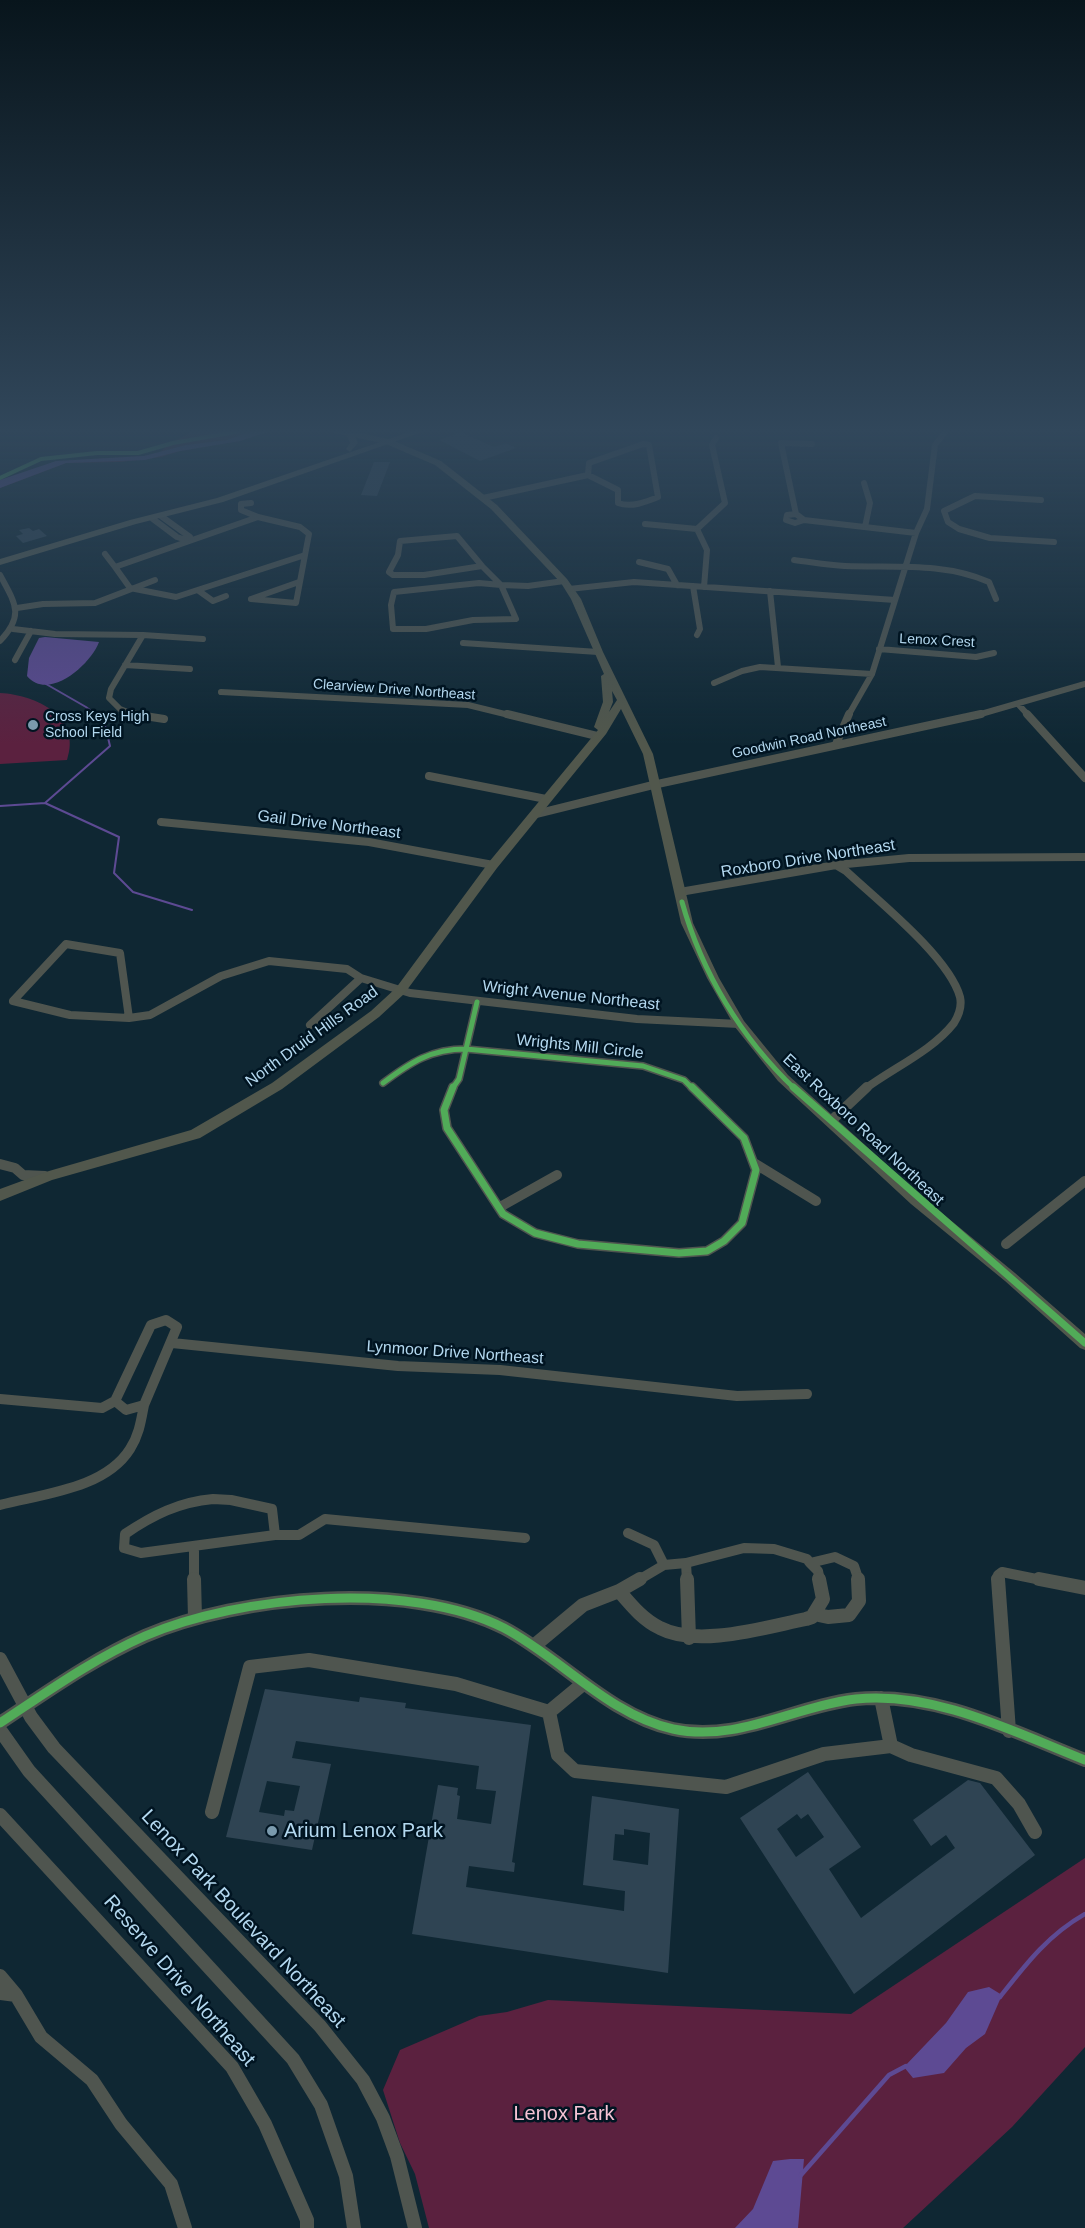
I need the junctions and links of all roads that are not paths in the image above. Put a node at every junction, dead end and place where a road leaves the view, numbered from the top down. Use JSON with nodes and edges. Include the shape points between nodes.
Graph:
{"nodes":[{"id":1,"x":87,"y":536,"type":"edge"},
{"id":2,"x":116,"y":536,"type":"edge"},
{"id":3,"x":182,"y":536,"type":"edge"},
{"id":4,"x":203,"y":536,"type":"edge"},
{"id":5,"x":309,"y":536,"type":"edge"},
{"id":6,"x":519,"y":536,"type":"edge"},
{"id":7,"x":700,"y":536,"type":"edge"},
{"id":8,"x":915,"y":536,"type":"edge"},
{"id":9,"x":989,"y":536,"type":"edge"},
{"id":10,"x":189,"y":541,"type":"junction"},
{"id":11,"x":1054,"y":542,"type":"dead end"},
{"id":12,"x":105,"y":554,"type":"dead end"},
{"id":13,"x":306,"y":555,"type":"junction"},
{"id":14,"x":794,"y":560,"type":"dead end"},
{"id":15,"x":0,"y":562,"type":"edge"},
{"id":16,"x":639,"y":562,"type":"dead end"},
{"id":17,"x":908,"y":565,"type":"junction"},
{"id":18,"x":482,"y":566,"type":"junction"},
{"id":19,"x":116,"y":567,"type":"junction"},
{"id":20,"x":0,"y":571,"type":"edge"},
{"id":21,"x":0,"y":575,"type":"edge"},
{"id":22,"x":155,"y":580,"type":"dead end"},
{"id":23,"x":299,"y":582,"type":"junction"},
{"id":24,"x":677,"y":582,"type":"junction"},
{"id":25,"x":501,"y":585,"type":"junction"},
{"id":26,"x":566,"y":585,"type":"junction"},
{"id":27,"x":693,"y":586,"type":"junction"},
{"id":28,"x":704,"y":587,"type":"junction"},
{"id":29,"x":130,"y":588,"type":"junction"},
{"id":30,"x":199,"y":591,"type":"junction"},
{"id":31,"x":770,"y":591,"type":"junction"},
{"id":32,"x":226,"y":596,"type":"dead end"},
{"id":33,"x":996,"y":599,"type":"dead end"},
{"id":34,"x":895,"y":600,"type":"junction"},
{"id":35,"x":17,"y":608,"type":"junction"},
{"id":36,"x":13,"y":629,"type":"junction"},
{"id":37,"x":31,"y":631,"type":"junction"},
{"id":38,"x":143,"y":635,"type":"junction"},
{"id":39,"x":697,"y":635,"type":"dead end"},
{"id":40,"x":203,"y":639,"type":"dead end"},
{"id":41,"x":0,"y":640,"type":"edge"},
{"id":42,"x":463,"y":643,"type":"dead end"},
{"id":43,"x":879,"y":650,"type":"junction"},
{"id":44,"x":598,"y":652,"type":"junction"},
{"id":45,"x":994,"y":653,"type":"dead end"},
{"id":46,"x":15,"y":660,"type":"dead end"},
{"id":47,"x":125,"y":665,"type":"junction"},
{"id":48,"x":605,"y":665,"type":"junction"},
{"id":49,"x":778,"y":667,"type":"junction"},
{"id":50,"x":190,"y":669,"type":"dead end"},
{"id":51,"x":872,"y":674,"type":"junction"},
{"id":52,"x":714,"y":683,"type":"dead end"},
{"id":53,"x":1085,"y":684,"type":"edge"},
{"id":54,"x":221,"y":692,"type":"dead end"},
{"id":55,"x":622,"y":700,"type":"junction"},
{"id":56,"x":1018,"y":704,"type":"junction"},
{"id":57,"x":164,"y":719,"type":"dead end"},
{"id":58,"x":597,"y":736,"type":"junction"},
{"id":59,"x":836,"y":744,"type":"junction"},
{"id":60,"x":429,"y":776,"type":"dead end"},
{"id":61,"x":1085,"y":778,"type":"edge"},
{"id":62,"x":653,"y":784,"type":"junction"},
{"id":63,"x":546,"y":799,"type":"junction"},
{"id":64,"x":536,"y":814,"type":"junction"},
{"id":65,"x":161,"y":822,"type":"dead end"},
{"id":66,"x":1085,"y":857,"type":"edge"},
{"id":67,"x":493,"y":864,"type":"junction"},
{"id":68,"x":836,"y":865,"type":"junction"},
{"id":69,"x":680,"y":892,"type":"junction"},
{"id":70,"x":361,"y":978,"type":"junction"},
{"id":71,"x":400,"y":991,"type":"junction"},
{"id":72,"x":477,"y":1002,"type":"junction"},
{"id":73,"x":129,"y":1018,"type":"junction"},
{"id":74,"x":739,"y":1024,"type":"junction"},
{"id":75,"x":310,"y":1025,"type":"dead end"},
{"id":76,"x":467,"y":1049,"type":"junction"},
{"id":77,"x":383,"y":1083,"type":"dead end"},
{"id":78,"x":832,"y":1120,"type":"junction"},
{"id":79,"x":754,"y":1163,"type":"junction"},
{"id":80,"x":0,"y":1164,"type":"edge"},
{"id":81,"x":557,"y":1175,"type":"dead end"},
{"id":82,"x":49,"y":1176,"type":"junction"},
{"id":83,"x":1085,"y":1181,"type":"edge"},
{"id":84,"x":0,"y":1195,"type":"edge"},
{"id":85,"x":816,"y":1201,"type":"dead end"},
{"id":86,"x":500,"y":1213,"type":"junction"},
{"id":87,"x":1006,"y":1244,"type":"dead end"},
{"id":88,"x":172,"y":1343,"type":"junction"},
{"id":89,"x":1085,"y":1343,"type":"edge"},
{"id":90,"x":807,"y":1394,"type":"dead end"},
{"id":91,"x":0,"y":1399,"type":"edge"},
{"id":92,"x":115,"y":1401,"type":"junction"},
{"id":93,"x":144,"y":1405,"type":"junction"},
{"id":94,"x":0,"y":1505,"type":"edge"},
{"id":95,"x":628,"y":1533,"type":"dead end"},
{"id":96,"x":275,"y":1535,"type":"junction"},
{"id":97,"x":525,"y":1538,"type":"dead end"},
{"id":98,"x":194,"y":1547,"type":"junction"},
{"id":99,"x":686,"y":1563,"type":"junction"},
{"id":100,"x":810,"y":1563,"type":"junction"},
{"id":101,"x":664,"y":1565,"type":"junction"},
{"id":102,"x":1085,"y":1588,"type":"edge"},
{"id":103,"x":619,"y":1591,"type":"junction"},
{"id":104,"x":814,"y":1614,"type":"junction"},
{"id":105,"x":195,"y":1618,"type":"junction"},
{"id":106,"x":690,"y":1638,"type":"junction"},
{"id":107,"x":535,"y":1646,"type":"junction"},
{"id":108,"x":0,"y":1659,"type":"edge"},
{"id":109,"x":584,"y":1683,"type":"junction"},
{"id":110,"x":881,"y":1698,"type":"junction"},
{"id":111,"x":26,"y":1706,"type":"junction"},
{"id":112,"x":549,"y":1712,"type":"junction"},
{"id":113,"x":0,"y":1723,"type":"edge"},
{"id":114,"x":0,"y":1731,"type":"edge"},
{"id":115,"x":1009,"y":1731,"type":"junction"},
{"id":116,"x":891,"y":1746,"type":"junction"},
{"id":117,"x":1085,"y":1760,"type":"edge"},
{"id":118,"x":212,"y":1812,"type":"dead end"},
{"id":119,"x":0,"y":1815,"type":"edge"},
{"id":120,"x":1035,"y":1832,"type":"dead end"},
{"id":121,"x":0,"y":1976,"type":"edge"},
{"id":122,"x":0,"y":1993,"type":"edge"},
{"id":123,"x":16,"y":1995,"type":"junction"},
{"id":124,"x":185,"y":2228,"type":"edge"},
{"id":125,"x":307,"y":2228,"type":"edge"},
{"id":126,"x":354,"y":2228,"type":"edge"},
{"id":127,"x":415,"y":2228,"type":"edge"}],
"edges":[{"from":1,"to":15,"type":"main road"},
{"from":2,"to":20,"type":"main road"},
{"from":3,"to":10,"type":"street"},
{"from":4,"to":10,"type":"street"},
{"from":5,"to":13,"type":"street"},
{"from":6,"to":26,"type":"main road","name":"East Roxboro Road Northeast"},
{"from":7,"to":28,"type":"street","via":[[707,550]]},
{"from":8,"to":17,"type":"street"},
{"from":9,"to":11,"type":"street"},
{"from":10,"to":19,"type":"street"},
{"from":12,"to":19,"type":"street"},
{"from":13,"to":23,"type":"street"},
{"from":13,"to":30,"type":"street"},
{"from":14,"to":17,"type":"street","via":[[844,566]]},
{"from":16,"to":24,"type":"street","via":[[666,566]]},
{"from":17,"to":33,"type":"street","via":[[981,578],[992,586]]},
{"from":17,"to":34,"type":"street"},
{"from":18,"to":18,"type":"street","via":[[457,536],[400,541],[389,572],[424,575]]},
{"from":18,"to":25,"type":"street"},
{"from":19,"to":29,"type":"street"},
{"from":21,"to":35,"type":"street"},
{"from":22,"to":29,"type":"street"},
{"from":23,"to":23,"type":"street","via":[[296,603],[251,599]]},
{"from":24,"to":26,"type":"street"},
{"from":24,"to":27,"type":"street"},
{"from":25,"to":25,"type":"street","via":[[479,583],[394,592],[393,629],[473,620],[516,620]]},
{"from":25,"to":26,"type":"street"},
{"from":26,"to":44,"type":"main road","name":"East Roxboro Road Northeast"},
{"from":27,"to":28,"type":"street"},
{"from":27,"to":39,"type":"street","via":[[700,629]]},
{"from":28,"to":31,"type":"street"},
{"from":29,"to":30,"type":"street","via":[[176,597]]},
{"from":29,"to":35,"type":"street","via":[[95,603]]},
{"from":30,"to":32,"type":"street","via":[[213,601]]},
{"from":31,"to":34,"type":"street"},
{"from":31,"to":49,"type":"street"},
{"from":34,"to":43,"type":"street"},
{"from":35,"to":36,"type":"street"},
{"from":36,"to":37,"type":"street"},
{"from":36,"to":41,"type":"street"},
{"from":37,"to":38,"type":"street"},
{"from":37,"to":46,"type":"street"},
{"from":38,"to":40,"type":"street"},
{"from":38,"to":47,"type":"street"},
{"from":42,"to":44,"type":"street"},
{"from":43,"to":45,"type":"street","name":"Lenox Crest","via":[[976,657]]},
{"from":43,"to":51,"type":"street"},
{"from":44,"to":48,"type":"main road","name":"East Roxboro Road Northeast"},
{"from":47,"to":50,"type":"street"},
{"from":47,"to":57,"type":"street","via":[[111,688],[109,698],[116,709]]},
{"from":48,"to":55,"type":"main road","name":"East Roxboro Road Northeast"},
{"from":48,"to":58,"type":"main road","via":[[608,702]]},
{"from":49,"to":51,"type":"street"},
{"from":49,"to":52,"type":"street","via":[[742,671]]},
{"from":51,"to":59,"type":"street"},
{"from":53,"to":56,"type":"street","name":"Goodwin Road Northeast"},
{"from":54,"to":58,"type":"street","name":"Clearview Drive Northeast","via":[[468,705]]},
{"from":55,"to":58,"type":"main road","name":"North Druid Hills Road"},
{"from":55,"to":62,"type":"main road","name":"East Roxboro Road Northeast","via":[[648,754]]},
{"from":56,"to":59,"type":"street","name":"Goodwin Road Northeast"},
{"from":56,"to":61,"type":"street"},
{"from":58,"to":63,"type":"main road","name":"North Druid Hills Road"},
{"from":59,"to":62,"type":"street","name":"Goodwin Road Northeast"},
{"from":60,"to":63,"type":"street"},
{"from":62,"to":64,"type":"street","name":"Goodwin Road Northeast"},
{"from":62,"to":69,"type":"main road","name":"East Roxboro Road Northeast"},
{"from":63,"to":64,"type":"main road","name":"North Druid Hills Road"},
{"from":64,"to":67,"type":"main road","name":"North Druid Hills Road"},
{"from":65,"to":67,"type":"street","name":"Gail Drive Northeast","via":[[369,842]]},
{"from":66,"to":68,"type":"street","name":"Roxboro Drive Northeast","via":[[909,858]]},
{"from":67,"to":71,"type":"main road","name":"North Druid Hills Road"},
{"from":68,"to":69,"type":"street","name":"Roxboro Drive Northeast"},
{"from":68,"to":78,"type":"street","via":[[936,960],[960,992],[963,1004],[960,1014],[945,1031],[866,1088]]},
{"from":69,"to":74,"type":"main road","name":"East Roxboro Road Northeast","via":[[687,923]]},
{"from":70,"to":71,"type":"street","name":"Wright Avenue Northeast"},
{"from":70,"to":73,"type":"street","name":"Wright Avenue Northeast","via":[[348,969],[319,964],[255,963],[221,976],[150,1015]]},
{"from":70,"to":75,"type":"street"},
{"from":71,"to":72,"type":"street","name":"Wright Avenue Northeast"},
{"from":71,"to":82,"type":"main road","name":"North Druid Hills Road","via":[[277,1086],[195,1134]]},
{"from":72,"to":74,"type":"street","name":"Wright Avenue Northeast","via":[[637,1019]]},
{"from":72,"to":76,"type":"street","name":"Wrights Mill Circle"},
{"from":73,"to":73,"type":"street","name":"Wright Avenue Northeast","via":[[103,1021],[46,1012],[13,1001],[66,944],[120,953]]},
{"from":74,"to":78,"type":"main road","name":"East Roxboro Road Northeast","via":[[783,1078]]},
{"from":76,"to":77,"type":"street","via":[[444,1048],[423,1053]]},
{"from":76,"to":79,"type":"street","name":"Wrights Mill Circle","via":[[643,1066],[669,1073],[684,1080],[744,1138]]},
{"from":76,"to":86,"type":"street","name":"Wrights Mill Circle","via":[[459,1079],[444,1110],[447,1128]]},
{"from":78,"to":89,"type":"main road","name":"East Roxboro Road Northeast","via":[[916,1200]]},
{"from":79,"to":85,"type":"street"},
{"from":79,"to":86,"type":"street","name":"Wrights Mill Circle","via":[[753,1189],[742,1223],[724,1242],[707,1251],[679,1253],[578,1244],[535,1233]]},
{"from":80,"to":82,"type":"street","via":[[23,1175]]},
{"from":81,"to":86,"type":"street"},
{"from":82,"to":84,"type":"main road","name":"North Druid Hills Road"},
{"from":83,"to":87,"type":"street"},
{"from":88,"to":90,"type":"street","name":"Lynmoor Drive Northeast","via":[[398,1366],[500,1370],[737,1396]]},
{"from":88,"to":92,"type":"street","via":[[177,1327],[166,1320],[151,1325]]},
{"from":88,"to":93,"type":"street"},
{"from":91,"to":92,"type":"street","via":[[102,1408]]},
{"from":92,"to":93,"type":"street","via":[[126,1410]]},
{"from":93,"to":94,"type":"street","via":[[139,1434],[126,1456],[103,1473],[77,1486]]},
{"from":95,"to":101,"type":"street","via":[[654,1545]]},
{"from":96,"to":97,"type":"street","via":[[299,1535],[325,1519]]},
{"from":96,"to":98,"type":"street"},
{"from":96,"to":98,"type":"street","via":[[272,1509],[226,1499],[184,1501],[163,1509],[125,1534],[124,1548],[141,1553]]},
{"from":98,"to":105,"type":"street"},
{"from":99,"to":100,"type":"street","via":[[744,1548],[774,1549],[807,1558]]},
{"from":99,"to":101,"type":"street"},
{"from":99,"to":106,"type":"street"},
{"from":100,"to":104,"type":"street","via":[[818,1572],[823,1599]]},
{"from":100,"to":104,"type":"street","via":[[835,1557],[854,1566],[862,1593],[859,1606],[848,1616],[830,1619]]},
{"from":101,"to":103,"type":"street"},
{"from":102,"to":115,"type":"street","via":[[1002,1572],[998,1575]]},
{"from":103,"to":106,"type":"street","via":[[636,1612],[667,1632]]},
{"from":103,"to":107,"type":"street","via":[[598,1595],[568,1613]]},
{"from":104,"to":106,"type":"street","via":[[806,1619]]},
{"from":105,"to":107,"type":"street","via":[[285,1603],[378,1596],[435,1604],[478,1616]]},
{"from":105,"to":111,"type":"street","via":[[93,1661]]},
{"from":107,"to":109,"type":"street"},
{"from":108,"to":111,"type":"street","name":"Lenox Park Boulevard Northeast"},
{"from":109,"to":110,"type":"street","via":[[651,1724],[695,1732],[737,1729],[802,1710]]},
{"from":109,"to":112,"type":"street"},
{"from":110,"to":115,"type":"street","via":[[930,1705]]},
{"from":110,"to":116,"type":"street"},
{"from":111,"to":113,"type":"street"},
{"from":111,"to":127,"type":"street","name":"Lenox Park Boulevard Northeast","via":[[54,1748],[320,2026],[363,2080],[397,2156]]},
{"from":112,"to":116,"type":"street","via":[[558,1755],[575,1771],[726,1787],[824,1754]]},
{"from":112,"to":118,"type":"street","via":[[456,1684],[309,1660],[250,1667]]},
{"from":114,"to":126,"type":"street","via":[[29,1771],[293,2059],[321,2105],[346,2176]]},
{"from":115,"to":117,"type":"street"},
{"from":116,"to":120,"type":"street","via":[[996,1778],[1019,1804]]},
{"from":119,"to":125,"type":"street","name":"Reserve Drive Northeast","via":[[232,2067],[265,2124]]},
{"from":121,"to":123,"type":"street"},
{"from":122,"to":123,"type":"street"},
{"from":123,"to":124,"type":"street","via":[[41,2037],[92,2080],[121,2124],[171,2184]]}]}
